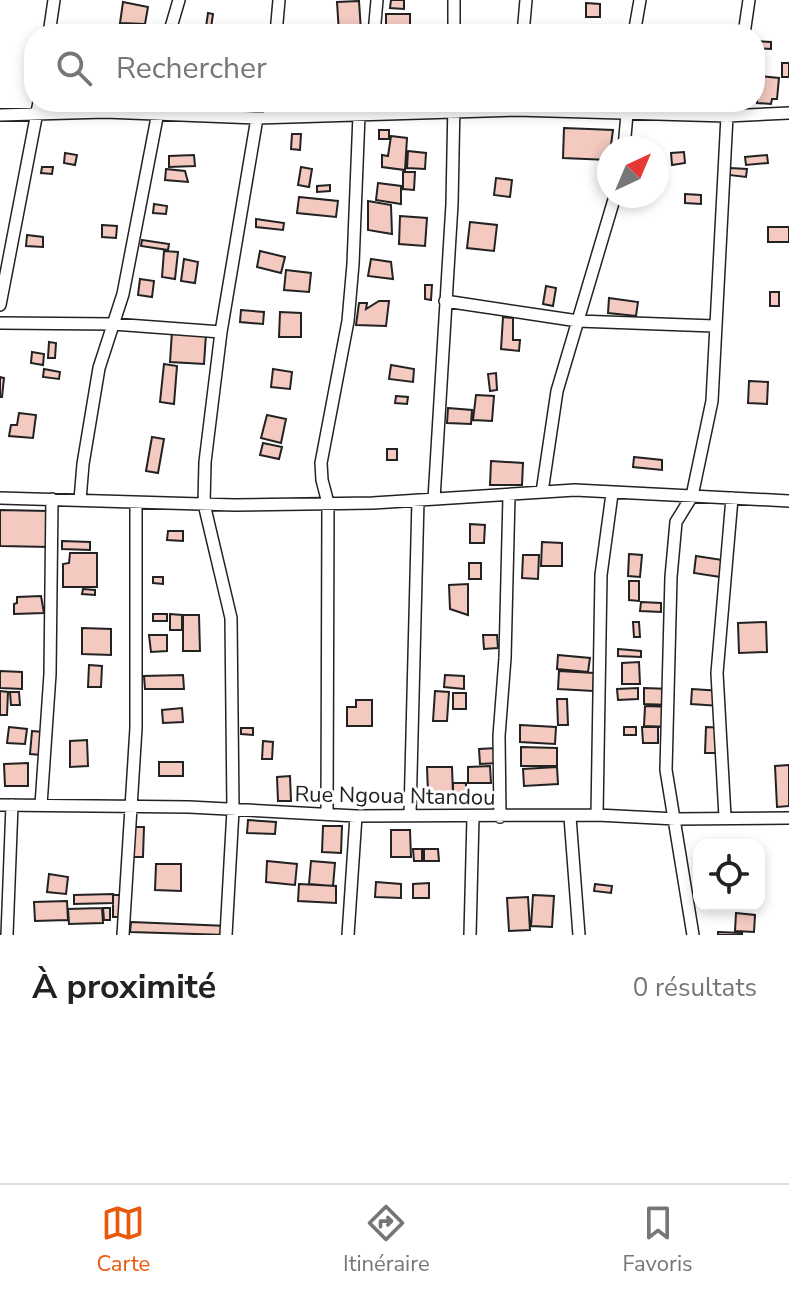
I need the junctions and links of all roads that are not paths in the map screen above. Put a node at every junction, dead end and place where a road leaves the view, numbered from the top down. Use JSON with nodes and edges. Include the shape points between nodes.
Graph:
{"nodes":[{"id":1,"x":54,"y":0,"type":"edge"},
{"id":2,"x":179,"y":0,"type":"edge"},
{"id":3,"x":279,"y":0,"type":"edge"},
{"id":4,"x":377,"y":0,"type":"edge"},
{"id":5,"x":454,"y":0,"type":"edge"},
{"id":6,"x":526,"y":0,"type":"edge"},
{"id":7,"x":640,"y":0,"type":"edge"},
{"id":8,"x":749,"y":0,"type":"edge"},
{"id":9,"x":50,"y":24,"type":"edge"},
{"id":10,"x":172,"y":24,"type":"edge"},
{"id":11,"x":277,"y":24,"type":"edge"},
{"id":12,"x":375,"y":24,"type":"edge"},
{"id":13,"x":454,"y":24,"type":"edge"},
{"id":14,"x":524,"y":24,"type":"edge"},
{"id":15,"x":636,"y":24,"type":"edge"},
{"id":16,"x":745,"y":24,"type":"edge"},
{"id":17,"x":24,"y":111,"type":"edge"},
{"id":18,"x":37,"y":112,"type":"edge"},
{"id":19,"x":159,"y":112,"type":"edge"},
{"id":20,"x":201,"y":112,"type":"edge"},
{"id":21,"x":266,"y":112,"type":"edge"},
{"id":22,"x":351,"y":112,"type":"edge"},
{"id":23,"x":366,"y":112,"type":"edge"},
{"id":24,"x":454,"y":112,"type":"edge"},
{"id":25,"x":628,"y":112,"type":"edge"},
{"id":26,"x":678,"y":112,"type":"edge"},
{"id":27,"x":728,"y":112,"type":"edge"},
{"id":28,"x":789,"y":113,"type":"edge"},
{"id":29,"x":0,"y":115,"type":"edge"},
{"id":30,"x":727,"y":116,"type":"junction"},
{"id":31,"x":263,"y":118,"type":"junction"},
{"id":32,"x":625,"y":136,"type":"edge"},
{"id":33,"x":611,"y":208,"type":"edge"},
{"id":34,"x":445,"y":301,"type":"junction"},
{"id":35,"x":0,"y":305,"type":"edge"},
{"id":36,"x":578,"y":321,"type":"junction"},
{"id":37,"x":0,"y":323,"type":"edge"},
{"id":38,"x":113,"y":324,"type":"junction"},
{"id":39,"x":714,"y":326,"type":"junction"},
{"id":40,"x":221,"y":332,"type":"junction"},
{"id":41,"x":542,"y":492,"type":"junction"},
{"id":42,"x":612,"y":494,"type":"junction"},
{"id":43,"x":509,"y":496,"type":"junction"},
{"id":44,"x":692,"y":496,"type":"junction"},
{"id":45,"x":0,"y":498,"type":"edge"},
{"id":46,"x":732,"y":498,"type":"junction"},
{"id":47,"x":52,"y":499,"type":"junction"},
{"id":48,"x":434,"y":499,"type":"junction"},
{"id":49,"x":80,"y":500,"type":"junction"},
{"id":50,"x":418,"y":500,"type":"junction"},
{"id":51,"x":789,"y":501,"type":"edge"},
{"id":52,"x":136,"y":503,"type":"junction"},
{"id":53,"x":328,"y":503,"type":"junction"},
{"id":54,"x":204,"y":504,"type":"junction"},
{"id":55,"x":6,"y":805,"type":"edge"},
{"id":56,"x":41,"y":805,"type":"junction"},
{"id":57,"x":132,"y":807,"type":"junction"},
{"id":58,"x":233,"y":810,"type":"junction"},
{"id":59,"x":327,"y":814,"type":"junction"},
{"id":60,"x":410,"y":814,"type":"junction"},
{"id":61,"x":597,"y":815,"type":"junction"},
{"id":62,"x":356,"y":816,"type":"junction"},
{"id":63,"x":473,"y":817,"type":"junction"},
{"id":64,"x":500,"y":817,"type":"junction"},
{"id":65,"x":570,"y":817,"type":"junction"},
{"id":66,"x":725,"y":817,"type":"junction"},
{"id":67,"x":789,"y":818,"type":"edge"},
{"id":68,"x":676,"y":819,"type":"junction"},
{"id":69,"x":7,"y":935,"type":"edge"},
{"id":70,"x":123,"y":935,"type":"edge"},
{"id":71,"x":226,"y":935,"type":"edge"},
{"id":72,"x":348,"y":935,"type":"edge"},
{"id":73,"x":470,"y":935,"type":"edge"},
{"id":74,"x":579,"y":935,"type":"edge"},
{"id":75,"x":693,"y":935,"type":"edge"}],
"edges":[{"from":1,"to":9,"type":"street"},
{"from":2,"to":10,"type":"street"},
{"from":3,"to":11,"type":"street"},
{"from":4,"to":12,"type":"street"},
{"from":5,"to":13,"type":"street"},
{"from":6,"to":14,"type":"street"},
{"from":7,"to":15,"type":"street"},
{"from":8,"to":16,"type":"street"},
{"from":17,"to":29,"type":"street"},
{"from":18,"to":35,"type":"street"},
{"from":19,"to":38,"type":"street","via":[[132,256]]},
{"from":20,"to":31,"type":"street"},
{"from":21,"to":31,"type":"street"},
{"from":22,"to":31,"type":"street"},
{"from":23,"to":53,"type":"street","via":[[348,321],[321,463]]},
{"from":24,"to":34,"type":"street"},
{"from":25,"to":32,"type":"street"},
{"from":26,"to":30,"type":"street"},
{"from":27,"to":30,"type":"street"},
{"from":28,"to":30,"type":"street"},
{"from":30,"to":39,"type":"street"},
{"from":31,"to":40,"type":"street"},
{"from":33,"to":36,"type":"street"},
{"from":34,"to":36,"type":"street"},
{"from":34,"to":48,"type":"street"},
{"from":36,"to":39,"type":"street"},
{"from":36,"to":41,"type":"street","via":[[557,391]]},
{"from":37,"to":38,"type":"street"},
{"from":38,"to":40,"type":"street"},
{"from":38,"to":49,"type":"street","via":[[90,413]]},
{"from":39,"to":44,"type":"street","via":[[712,401]]},
{"from":40,"to":54,"type":"street"},
{"from":41,"to":42,"type":"street"},
{"from":41,"to":43,"type":"street"},
{"from":42,"to":44,"type":"street"},
{"from":42,"to":61,"type":"street","via":[[601,575]]},
{"from":43,"to":48,"type":"street"},
{"from":43,"to":64,"type":"street"},
{"from":44,"to":46,"type":"street"},
{"from":44,"to":68,"type":"street","via":[[676,522],[671,577],[666,770]]},
{"from":45,"to":47,"type":"street"},
{"from":46,"to":51,"type":"street"},
{"from":46,"to":66,"type":"street","via":[[717,673]]},
{"from":47,"to":49,"type":"street"},
{"from":47,"to":56,"type":"street","via":[[50,674]]},
{"from":48,"to":50,"type":"street"},
{"from":49,"to":52,"type":"street"},
{"from":50,"to":53,"type":"street"},
{"from":50,"to":60,"type":"street"},
{"from":52,"to":54,"type":"street"},
{"from":52,"to":57,"type":"street"},
{"from":53,"to":54,"type":"street"},
{"from":53,"to":59,"type":"street"},
{"from":54,"to":58,"type":"street","via":[[231,618]]},
{"from":55,"to":56,"type":"street","name":"Rue Ngoua Ntandou"},
{"from":55,"to":69,"type":"street"},
{"from":56,"to":57,"type":"street","name":"Rue Ngoua Ntandou"},
{"from":57,"to":58,"type":"street","name":"Rue Ngoua Ntandou"},
{"from":57,"to":70,"type":"street"},
{"from":58,"to":59,"type":"street","name":"Rue Ngoua Ntandou"},
{"from":58,"to":71,"type":"street"},
{"from":59,"to":62,"type":"street","name":"Rue Ngoua Ntandou"},
{"from":60,"to":62,"type":"street","name":"Rue Ngoua Ntandou"},
{"from":60,"to":63,"type":"street","name":"Rue Ngoua Ntandou"},
{"from":61,"to":65,"type":"street","name":"Rue Ngoua Ntandou"},
{"from":61,"to":68,"type":"street","name":"Rue Ngoua Ntandou"},
{"from":62,"to":72,"type":"street"},
{"from":63,"to":64,"type":"street","name":"Rue Ngoua Ntandou"},
{"from":63,"to":73,"type":"street"},
{"from":64,"to":65,"type":"street","name":"Rue Ngoua Ntandou"},
{"from":65,"to":74,"type":"street"},
{"from":66,"to":67,"type":"street","name":"Rue Ngoua Ntandou"},
{"from":66,"to":68,"type":"street","name":"Rue Ngoua Ntandou"},
{"from":68,"to":75,"type":"street"}]}
